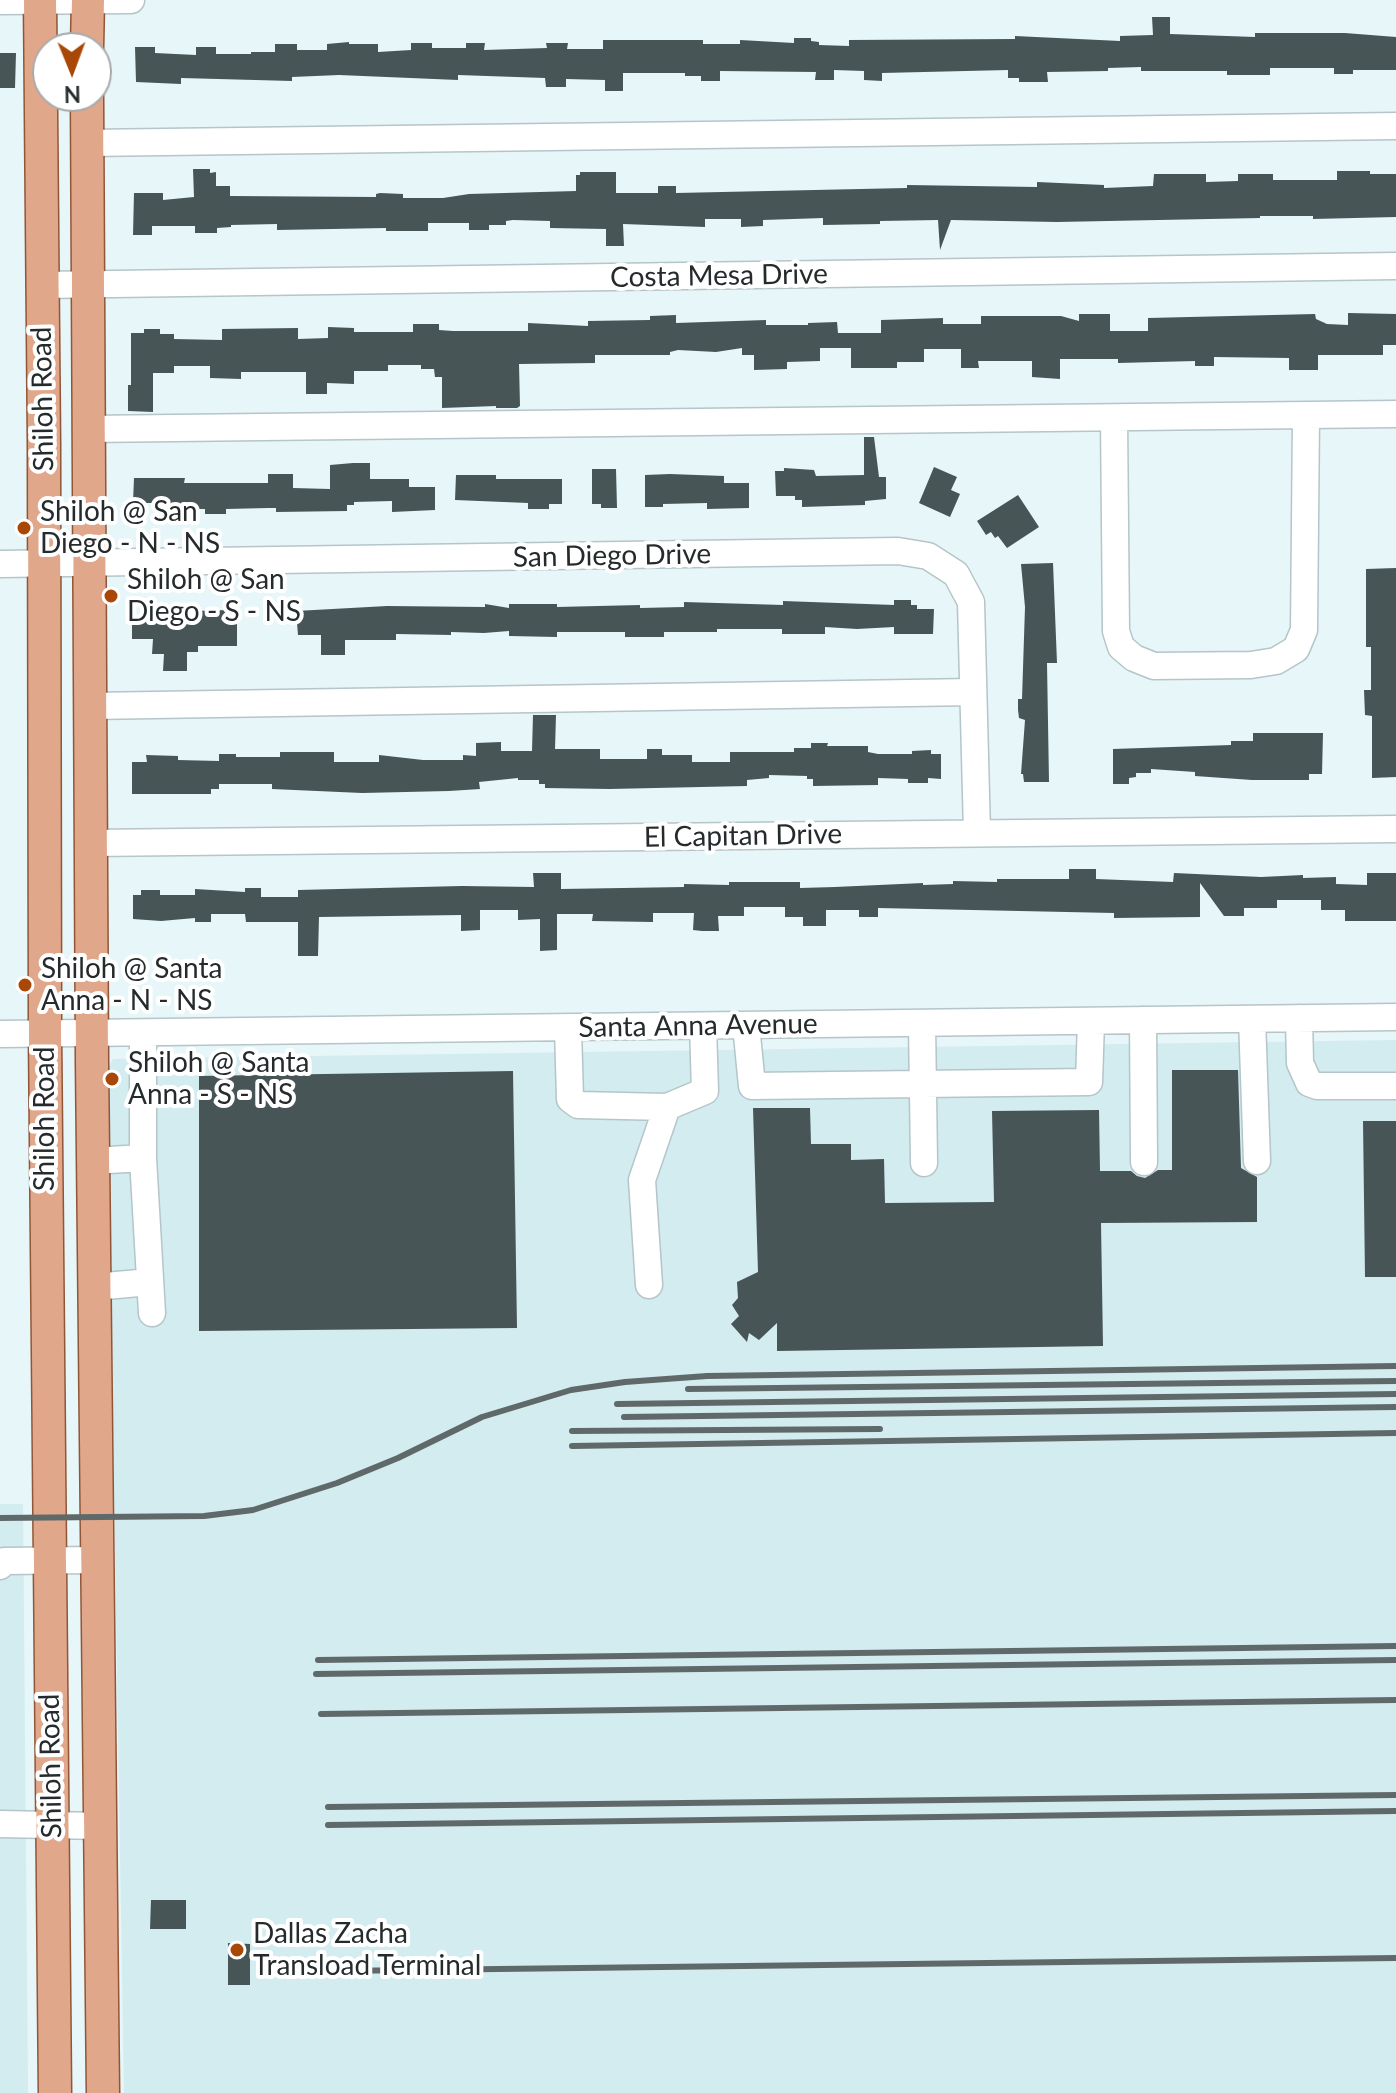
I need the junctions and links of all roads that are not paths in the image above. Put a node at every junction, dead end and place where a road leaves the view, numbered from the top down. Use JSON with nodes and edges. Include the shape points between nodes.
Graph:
{"nodes":[{"id":1,"x":40,"y":0,"type":"edge"},
{"id":2,"x":88,"y":0,"type":"edge"},
{"id":3,"x":131,"y":0,"type":"edge"},
{"id":4,"x":0,"y":1,"type":"edge"},
{"id":5,"x":87,"y":32,"type":"edge"},
{"id":6,"x":87,"y":112,"type":"edge"},
{"id":7,"x":1396,"y":126,"type":"edge"},
{"id":8,"x":87,"y":143,"type":"junction"},
{"id":9,"x":1396,"y":266,"type":"edge"},
{"id":10,"x":87,"y":284,"type":"junction"},
{"id":11,"x":42,"y":285,"type":"junction"},
{"id":12,"x":1396,"y":414,"type":"edge"},
{"id":13,"x":1306,"y":416,"type":"junction"},
{"id":14,"x":1114,"y":418,"type":"junction"},
{"id":15,"x":87,"y":429,"type":"junction"},
{"id":16,"x":0,"y":564,"type":"edge"},
{"id":17,"x":90,"y":564,"type":"junction"},
{"id":18,"x":44,"y":565,"type":"junction"},
{"id":19,"x":973,"y":692,"type":"junction"},
{"id":20,"x":91,"y":706,"type":"junction"},
{"id":21,"x":1396,"y":829,"type":"edge"},
{"id":22,"x":977,"y":833,"type":"junction"},
{"id":23,"x":90,"y":843,"type":"junction"},
{"id":24,"x":1396,"y":1017,"type":"edge"},
{"id":25,"x":1299,"y":1018,"type":"junction"},
{"id":26,"x":1252,"y":1019,"type":"junction"},
{"id":27,"x":1143,"y":1020,"type":"junction"},
{"id":28,"x":1091,"y":1021,"type":"junction"},
{"id":29,"x":922,"y":1023,"type":"junction"},
{"id":30,"x":746,"y":1025,"type":"junction"},
{"id":31,"x":703,"y":1026,"type":"junction"},
{"id":32,"x":568,"y":1028,"type":"junction"},
{"id":33,"x":0,"y":1034,"type":"edge"},
{"id":34,"x":45,"y":1034,"type":"junction"},
{"id":35,"x":91,"y":1034,"type":"junction"},
{"id":36,"x":143,"y":1034,"type":"junction"},
{"id":37,"x":924,"y":1084,"type":"junction"},
{"id":38,"x":1396,"y":1086,"type":"edge"},
{"id":39,"x":667,"y":1107,"type":"junction"},
{"id":40,"x":143,"y":1158,"type":"junction"},
{"id":41,"x":92,"y":1161,"type":"junction"},
{"id":42,"x":1257,"y":1161,"type":"dead end"},
{"id":43,"x":1144,"y":1162,"type":"dead end"},
{"id":44,"x":924,"y":1163,"type":"dead end"},
{"id":45,"x":150,"y":1282,"type":"junction"},
{"id":46,"x":649,"y":1285,"type":"dead end"},
{"id":47,"x":94,"y":1287,"type":"junction"},
{"id":48,"x":152,"y":1313,"type":"dead end"},
{"id":49,"x":96,"y":1560,"type":"junction"},
{"id":50,"x":49,"y":1561,"type":"junction"},
{"id":51,"x":1,"y":1562,"type":"edge"},
{"id":52,"x":52,"y":1823,"type":"junction"},
{"id":53,"x":0,"y":1824,"type":"edge"},
{"id":54,"x":100,"y":1826,"type":"junction"},
{"id":55,"x":55,"y":2093,"type":"edge"},
{"id":56,"x":103,"y":2093,"type":"edge"}],
"edges":[{"from":1,"to":2,"type":"street"},
{"from":1,"to":4,"type":"street"},
{"from":1,"to":11,"type":"main road","name":"Shiloh Road"},
{"from":2,"to":3,"type":"street"},
{"from":2,"to":5,"type":"main road"},
{"from":6,"to":8,"type":"main road","name":"Shiloh Road"},
{"from":7,"to":8,"type":"street"},
{"from":8,"to":10,"type":"main road","name":"Shiloh Road"},
{"from":9,"to":10,"type":"street","name":"Costa Mesa Drive"},
{"from":10,"to":11,"type":"street","name":"Costa Mesa Drive"},
{"from":10,"to":15,"type":"main road","name":"Shiloh Road"},
{"from":11,"to":18,"type":"main road","name":"Shiloh Road"},
{"from":12,"to":13,"type":"street"},
{"from":13,"to":14,"type":"street"},
{"from":13,"to":14,"type":"street","via":[[1304,630],[1296,649],[1276,661],[1237,666],[1154,666],[1121,647],[1116,631]]},
{"from":14,"to":15,"type":"street"},
{"from":15,"to":17,"type":"main road","name":"Shiloh Road"},
{"from":16,"to":18,"type":"street","name":"San Diego Drive"},
{"from":17,"to":18,"type":"street","name":"San Diego Drive"},
{"from":17,"to":19,"type":"street","name":"San Diego Drive","via":[[913,553],[956,574],[971,602]]},
{"from":17,"to":20,"type":"main road","name":"Shiloh Road"},
{"from":18,"to":34,"type":"main road","name":"Shiloh Road"},
{"from":19,"to":20,"type":"street"},
{"from":19,"to":22,"type":"street","name":"San Diego Drive"},
{"from":20,"to":23,"type":"main road","name":"Shiloh Road"},
{"from":21,"to":22,"type":"street","name":"El Capitan Drive"},
{"from":22,"to":23,"type":"street","name":"El Capitan Drive"},
{"from":23,"to":35,"type":"main road","name":"Shiloh Road"},
{"from":24,"to":25,"type":"street","name":"Santa Anna Avenue"},
{"from":25,"to":26,"type":"street","name":"Santa Anna Avenue"},
{"from":25,"to":38,"type":"street","via":[[1300,1063],[1309,1083]]},
{"from":26,"to":27,"type":"street","name":"Santa Anna Avenue"},
{"from":26,"to":42,"type":"street"},
{"from":27,"to":28,"type":"street","name":"Santa Anna Avenue"},
{"from":27,"to":43,"type":"street"},
{"from":28,"to":29,"type":"street","name":"Santa Anna Avenue"},
{"from":28,"to":37,"type":"street","via":[[1089,1082]]},
{"from":29,"to":30,"type":"street","name":"Santa Anna Avenue"},
{"from":29,"to":37,"type":"street"},
{"from":30,"to":31,"type":"street","name":"Santa Anna Avenue"},
{"from":30,"to":37,"type":"street","via":[[752,1086]]},
{"from":31,"to":32,"type":"street","name":"Santa Anna Avenue"},
{"from":31,"to":39,"type":"street","via":[[705,1091]]},
{"from":32,"to":36,"type":"street","name":"Santa Anna Avenue"},
{"from":32,"to":39,"type":"street","via":[[570,1099],[578,1105]]},
{"from":33,"to":34,"type":"street","name":"Santa Anna Avenue"},
{"from":34,"to":35,"type":"street","name":"Santa Anna Avenue"},
{"from":34,"to":50,"type":"main road","name":"Shiloh Road"},
{"from":35,"to":36,"type":"street","name":"Santa Anna Avenue"},
{"from":35,"to":41,"type":"main road","name":"Shiloh Road"},
{"from":36,"to":40,"type":"street"},
{"from":37,"to":44,"type":"street"},
{"from":39,"to":46,"type":"street","via":[[642,1180]]},
{"from":40,"to":41,"type":"street"},
{"from":40,"to":45,"type":"street"},
{"from":41,"to":47,"type":"main road","name":"Shiloh Road"},
{"from":45,"to":47,"type":"street"},
{"from":45,"to":48,"type":"street"},
{"from":47,"to":49,"type":"main road","name":"Shiloh Road"},
{"from":49,"to":50,"type":"street"},
{"from":49,"to":54,"type":"main road","name":"Shiloh Road"},
{"from":50,"to":51,"type":"street"},
{"from":50,"to":52,"type":"main road","name":"Shiloh Road"},
{"from":52,"to":53,"type":"street"},
{"from":52,"to":54,"type":"street"},
{"from":52,"to":55,"type":"main road","name":"Shiloh Road"},
{"from":54,"to":56,"type":"main road","name":"Shiloh Road"}]}
